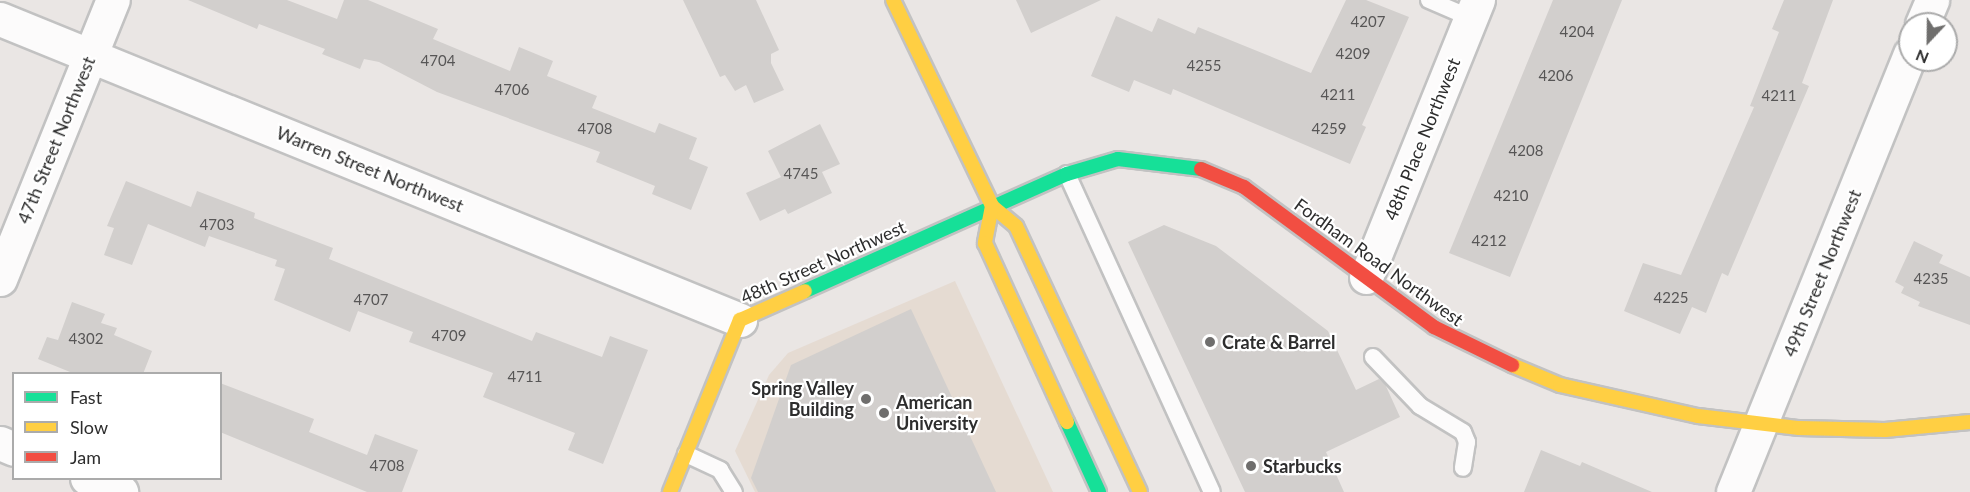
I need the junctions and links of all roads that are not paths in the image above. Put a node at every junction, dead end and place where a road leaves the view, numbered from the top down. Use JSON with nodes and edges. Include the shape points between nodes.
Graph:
{"nodes":[{"id":1,"x":113,"y":0,"type":"edge"},
{"id":2,"x":893,"y":0,"type":"edge"},
{"id":3,"x":1429,"y":0,"type":"edge"},
{"id":4,"x":1474,"y":9,"type":"edge"},
{"id":5,"x":0,"y":19,"type":"edge"},
{"id":6,"x":91,"y":55,"type":"junction"},
{"id":7,"x":1903,"y":72,"type":"edge"},
{"id":8,"x":1067,"y":174,"type":"junction"},
{"id":9,"x":992,"y":206,"type":"junction"},
{"id":10,"x":4,"y":258,"type":"edge"},
{"id":11,"x":1366,"y":277,"type":"junction"},
{"id":12,"x":740,"y":320,"type":"junction"},
{"id":13,"x":1372,"y":357,"type":"dead end"},
{"id":14,"x":1970,"y":422,"type":"edge"},
{"id":15,"x":1761,"y":424,"type":"junction"},
{"id":16,"x":686,"y":454,"type":"junction"},
{"id":17,"x":1463,"y":468,"type":"dead end"},
{"id":18,"x":92,"y":480,"type":"edge"},
{"id":19,"x":120,"y":492,"type":"edge"},
{"id":20,"x":670,"y":492,"type":"edge"},
{"id":21,"x":734,"y":492,"type":"edge"},
{"id":22,"x":1099,"y":492,"type":"edge"},
{"id":23,"x":1140,"y":492,"type":"edge"},
{"id":24,"x":1212,"y":492,"type":"edge"},
{"id":25,"x":1733,"y":492,"type":"edge"}],
"edges":[{"from":1,"to":6,"type":"street","name":"47th Street Northwest"},
{"from":2,"to":9,"type":"street"},
{"from":3,"to":4,"type":"lane"},
{"from":4,"to":11,"type":"street","name":"48th Place Northwest"},
{"from":5,"to":6,"type":"street","name":"Warren Street Northwest"},
{"from":6,"to":10,"type":"street","name":"47th Street Northwest"},
{"from":6,"to":12,"type":"street","name":"Warren Street Northwest"},
{"from":7,"to":15,"type":"street","name":"49th Street Northwest"},
{"from":8,"to":9,"type":"street","name":"Fordham Road Northwest"},
{"from":8,"to":11,"type":"street","name":"Fordham Road Northwest","via":[[1100,160],[1137,158],[1210,171],[1259,197]]},
{"from":8,"to":24,"type":"lane"},
{"from":9,"to":12,"type":"street","name":"48th Street Northwest"},
{"from":9,"to":22,"type":"street","via":[[986,243]]},
{"from":9,"to":23,"type":"street","via":[[1016,226]]},
{"from":11,"to":15,"type":"street","name":"Fordham Road Northwest","via":[[1464,345],[1540,377],[1620,401]]},
{"from":12,"to":16,"type":"street","name":"48th Street Northwest"},
{"from":13,"to":17,"type":"lane","via":[[1420,406],[1463,432],[1467,442]]},
{"from":14,"to":15,"type":"street","name":"Fordham Road Northwest","via":[[1874,430]]},
{"from":15,"to":25,"type":"street","name":"49th Street Northwest"},
{"from":16,"to":20,"type":"street","name":"48th Street Northwest"},
{"from":16,"to":21,"type":"lane","via":[[720,470]]},
{"from":18,"to":19,"type":"street"}]}
